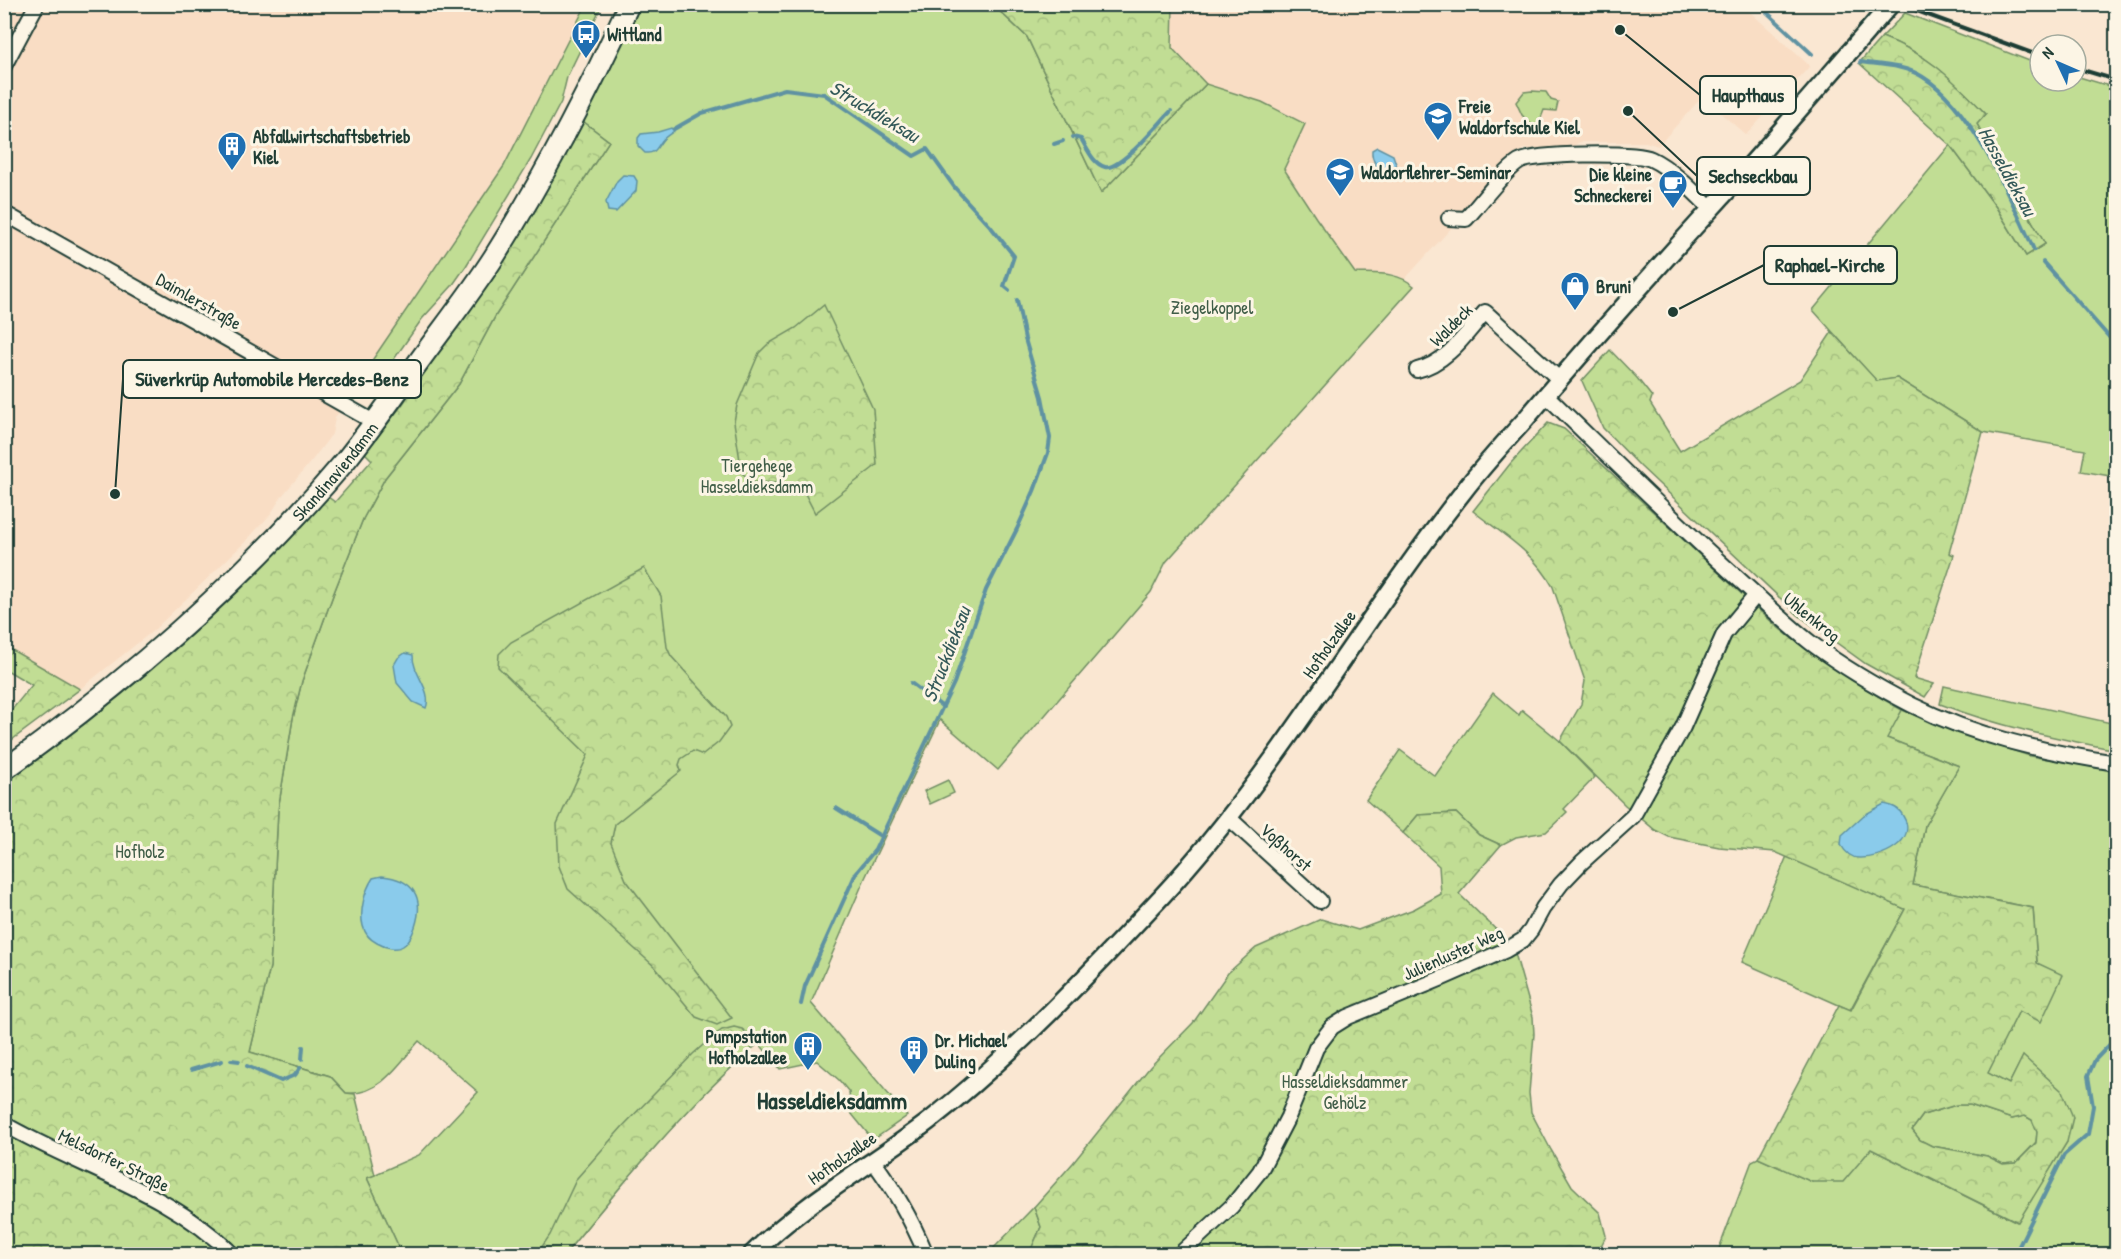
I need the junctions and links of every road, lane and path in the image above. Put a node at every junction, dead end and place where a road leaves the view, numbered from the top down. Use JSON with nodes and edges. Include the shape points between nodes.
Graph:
{"nodes":[{"id":1,"x":37,"y":4,"type":"edge"},
{"id":2,"x":629,"y":4,"type":"edge"},
{"id":3,"x":1891,"y":4,"type":"edge"},
{"id":4,"x":4,"y":66,"type":"edge"},
{"id":5,"x":1711,"y":209,"type":"junction"},
{"id":6,"x":4,"y":213,"type":"edge"},
{"id":7,"x":1449,"y":218,"type":"dead end"},
{"id":8,"x":1417,"y":370,"type":"dead end"},
{"id":9,"x":1559,"y":379,"type":"junction"},
{"id":10,"x":1546,"y":395,"type":"junction"},
{"id":11,"x":374,"y":422,"type":"junction"},
{"id":12,"x":1756,"y":595,"type":"junction"},
{"id":13,"x":2116,"y":763,"type":"edge"},
{"id":14,"x":4,"y":770,"type":"edge"},
{"id":15,"x":1228,"y":818,"type":"junction"},
{"id":16,"x":1320,"y":901,"type":"dead end"},
{"id":17,"x":4,"y":1124,"type":"edge"},
{"id":18,"x":873,"y":1161,"type":"junction"},
{"id":19,"x":232,"y":1254,"type":"edge"},
{"id":20,"x":752,"y":1254,"type":"edge"},
{"id":21,"x":926,"y":1254,"type":"edge"},
{"id":22,"x":1180,"y":1254,"type":"edge"}],
"edges":[{"from":1,"to":4,"type":"street"},
{"from":2,"to":11,"type":"main road","name":"Skandinaviendamm","via":[[536,188],[493,258]]},
{"from":3,"to":5,"type":"street","name":"Hofholzallee"},
{"from":5,"to":7,"type":"street","via":[[1646,157],[1532,157],[1520,162],[1466,219]]},
{"from":5,"to":9,"type":"street","name":"Hofholzallee"},
{"from":6,"to":11,"type":"street","name":"Daimlerstraße"},
{"from":8,"to":9,"type":"street","name":"Waldeck","via":[[1444,359],[1485,312]]},
{"from":9,"to":10,"type":"street","name":"Hofholzallee"},
{"from":10,"to":12,"type":"street","name":"Uhlenkrog"},
{"from":10,"to":15,"type":"street","name":"Hofholzallee","via":[[1449,510]]},
{"from":11,"to":14,"type":"main road","name":"Skandinaviendamm","via":[[309,501],[210,601],[141,663]]},
{"from":12,"to":13,"type":"street","name":"Uhlenkrog","via":[[1859,676],[1913,706],[2006,741]]},
{"from":12,"to":22,"type":"street","name":"Julienluster Weg","via":[[1724,634],[1683,727],[1633,816],[1561,884],[1523,940],[1332,1027],[1316,1048],[1288,1117],[1260,1171],[1232,1206]]},
{"from":15,"to":16,"type":"street","name":"Voßhorst"},
{"from":15,"to":18,"type":"street","name":"Hofholzallee","via":[[1165,892],[1033,1030],[928,1121]]},
{"from":17,"to":19,"type":"street","name":"Melsdorfer Straße","via":[[139,1188]]},
{"from":18,"to":20,"type":"street","name":"Hofholzallee","via":[[814,1202]]},
{"from":18,"to":21,"type":"street","via":[[890,1183]]}]}
